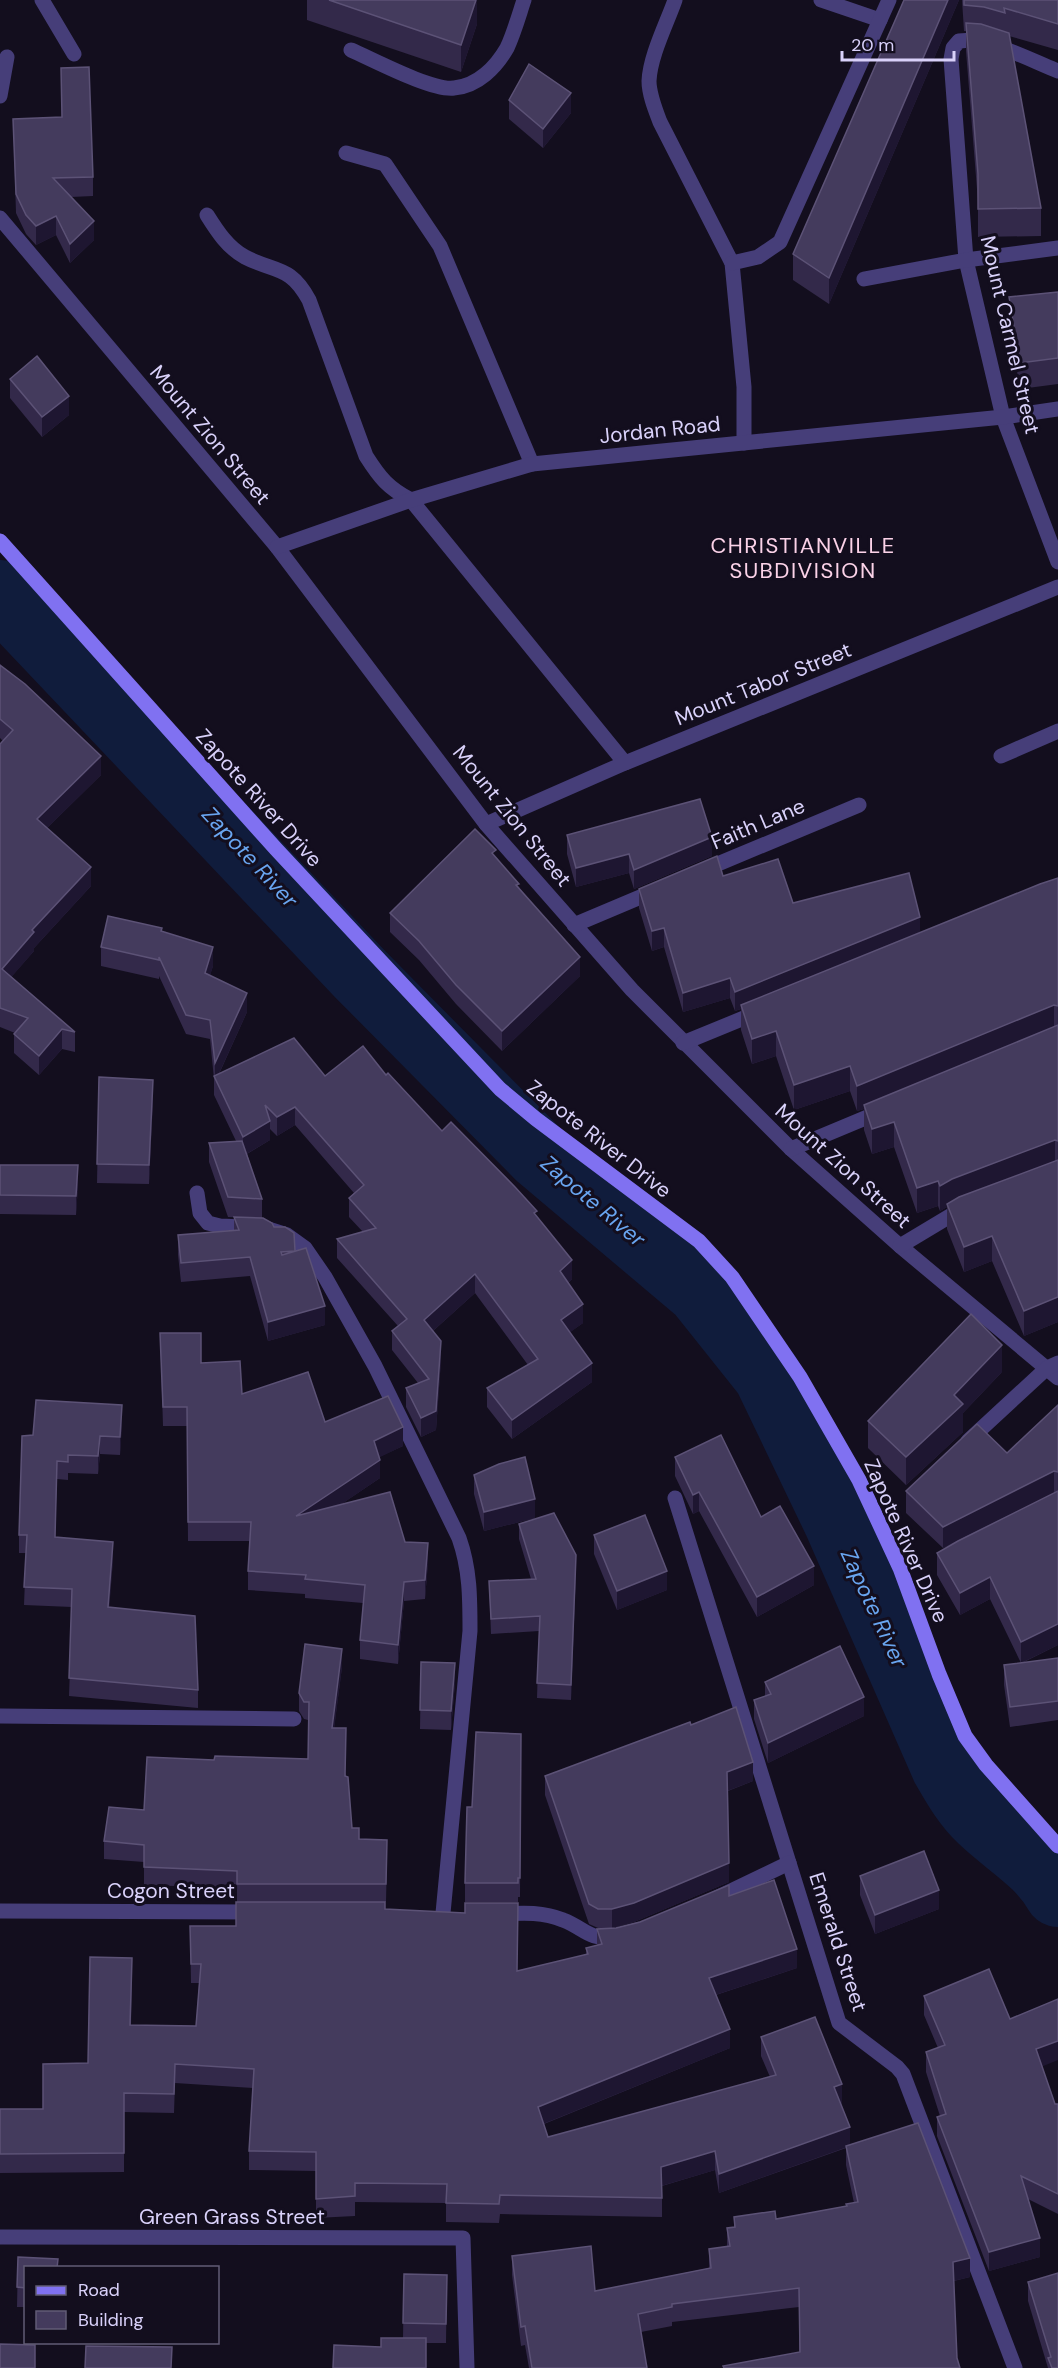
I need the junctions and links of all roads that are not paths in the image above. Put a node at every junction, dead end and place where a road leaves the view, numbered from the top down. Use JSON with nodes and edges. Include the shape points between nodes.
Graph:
{"nodes":[{"id":1,"x":42,"y":0,"type":"edge"},
{"id":2,"x":524,"y":0,"type":"edge"},
{"id":3,"x":675,"y":0,"type":"edge"},
{"id":4,"x":821,"y":0,"type":"edge"},
{"id":5,"x":889,"y":0,"type":"edge"},
{"id":6,"x":880,"y":20,"type":"junction"},
{"id":7,"x":351,"y":50,"type":"dead end"},
{"id":8,"x":74,"y":54,"type":"dead end"},
{"id":9,"x":7,"y":57,"type":"dead end"},
{"id":10,"x":1058,"y":71,"type":"edge"},
{"id":11,"x":0,"y":96,"type":"edge"},
{"id":12,"x":346,"y":153,"type":"dead end"},
{"id":13,"x":207,"y":215,"type":"dead end"},
{"id":14,"x":0,"y":218,"type":"edge"},
{"id":15,"x":1058,"y":248,"type":"edge"},
{"id":16,"x":966,"y":260,"type":"junction"},
{"id":17,"x":732,"y":262,"type":"junction"},
{"id":18,"x":864,"y":279,"type":"dead end"},
{"id":19,"x":1058,"y":409,"type":"edge"},
{"id":20,"x":1003,"y":417,"type":"junction"},
{"id":21,"x":744,"y":443,"type":"junction"},
{"id":22,"x":532,"y":464,"type":"junction"},
{"id":23,"x":411,"y":500,"type":"junction"},
{"id":24,"x":0,"y":541,"type":"edge"},
{"id":25,"x":277,"y":547,"type":"junction"},
{"id":26,"x":1058,"y":562,"type":"edge"},
{"id":27,"x":1058,"y":587,"type":"edge"},
{"id":28,"x":1058,"y":731,"type":"edge"},
{"id":29,"x":1001,"y":756,"type":"dead end"},
{"id":30,"x":625,"y":763,"type":"junction"},
{"id":31,"x":859,"y":805,"type":"dead end"},
{"id":32,"x":486,"y":824,"type":"junction"},
{"id":33,"x":574,"y":924,"type":"junction"},
{"id":34,"x":771,"y":1007,"type":"edge"},
{"id":35,"x":683,"y":1043,"type":"junction"},
{"id":36,"x":897,"y":1105,"type":"edge"},
{"id":37,"x":790,"y":1149,"type":"junction"},
{"id":38,"x":197,"y":1193,"type":"dead end"},
{"id":39,"x":975,"y":1205,"type":"edge"},
{"id":40,"x":900,"y":1246,"type":"junction"},
{"id":41,"x":1054,"y":1370,"type":"edge"},
{"id":42,"x":959,"y":1449,"type":"edge"},
{"id":43,"x":675,"y":1498,"type":"dead end"},
{"id":44,"x":0,"y":1716,"type":"edge"},
{"id":45,"x":294,"y":1719,"type":"dead end"},
{"id":46,"x":1058,"y":1846,"type":"edge"},
{"id":47,"x":789,"y":1863,"type":"junction"},
{"id":48,"x":695,"y":1908,"type":"edge"},
{"id":49,"x":0,"y":1911,"type":"edge"},
{"id":50,"x":276,"y":1912,"type":"edge"},
{"id":51,"x":443,"y":1913,"type":"edge"},
{"id":52,"x":485,"y":1914,"type":"edge"},
{"id":53,"x":624,"y":1935,"type":"edge"},
{"id":54,"x":0,"y":2237,"type":"edge"},
{"id":55,"x":467,"y":2368,"type":"edge"},
{"id":56,"x":1015,"y":2368,"type":"edge"}],
"edges":[{"from":1,"to":8,"type":"street"},
{"from":2,"to":7,"type":"street","via":[[507,46],[494,67],[475,82],[453,89],[431,85]]},
{"from":3,"to":17,"type":"street","via":[[653,61],[653,104]]},
{"from":4,"to":6,"type":"street"},
{"from":5,"to":6,"type":"street"},
{"from":6,"to":17,"type":"street","via":[[780,242],[758,257]]},
{"from":9,"to":11,"type":"street"},
{"from":10,"to":16,"type":"street","name":"Mount Carmel Street","via":[[985,42],[970,39],[959,41],[952,48]]},
{"from":12,"to":22,"type":"street","via":[[385,164],[440,246]]},
{"from":13,"to":23,"type":"street","via":[[244,256],[293,277],[301,285],[366,456],[392,490]]},
{"from":14,"to":25,"type":"street","name":"Mount Zion Street"},
{"from":15,"to":16,"type":"street"},
{"from":16,"to":18,"type":"street"},
{"from":16,"to":20,"type":"street","name":"Mount Carmel Street"},
{"from":17,"to":21,"type":"street","via":[[744,387]]},
{"from":19,"to":20,"type":"street","name":"Jordan Road"},
{"from":20,"to":21,"type":"street","name":"Jordan Road"},
{"from":20,"to":26,"type":"street","name":"Mount Carmel Street"},
{"from":21,"to":22,"type":"street","name":"Jordan Road"},
{"from":22,"to":23,"type":"street","name":"Jordan Road"},
{"from":23,"to":25,"type":"street","name":"Jordan Road"},
{"from":23,"to":30,"type":"street"},
{"from":24,"to":46,"type":"street","name":"Zapote River Drive","via":[[276,849],[500,1089],[699,1241],[732,1277],[800,1377],[859,1480],[900,1568],[965,1736]]},
{"from":25,"to":32,"type":"street","name":"Mount Zion Street"},
{"from":27,"to":30,"type":"street","name":"Mount Tabor Street"},
{"from":28,"to":29,"type":"street"},
{"from":30,"to":32,"type":"street","name":"Mount Tabor Street"},
{"from":31,"to":33,"type":"street","name":"Faith Lane"},
{"from":32,"to":33,"type":"street","name":"Mount Zion Street"},
{"from":33,"to":35,"type":"street","name":"Mount Zion Street"},
{"from":34,"to":35,"type":"street"},
{"from":35,"to":37,"type":"street","name":"Mount Zion Street"},
{"from":36,"to":37,"type":"street"},
{"from":37,"to":40,"type":"street","name":"Mount Zion Street"},
{"from":38,"to":51,"type":"street","via":[[200,1213],[208,1223],[265,1228],[305,1248],[326,1277],[375,1366],[468,1563],[470,1631]]},
{"from":39,"to":40,"type":"street","via":[[955,1212]]},
{"from":40,"to":41,"type":"street","name":"Mount Zion Street"},
{"from":41,"to":42,"type":"street"},
{"from":43,"to":47,"type":"street","name":"Emerald Street"},
{"from":44,"to":45,"type":"street"},
{"from":47,"to":48,"type":"street"},
{"from":47,"to":56,"type":"street","name":"Emerald Street","via":[[839,2023],[903,2074]]},
{"from":49,"to":50,"type":"street","name":"Cogon Street"},
{"from":52,"to":53,"type":"street","via":[[547,1915],[566,1920],[598,1938]]},
{"from":54,"to":55,"type":"street","name":"Green Grass Street","via":[[463,2238]]}]}
